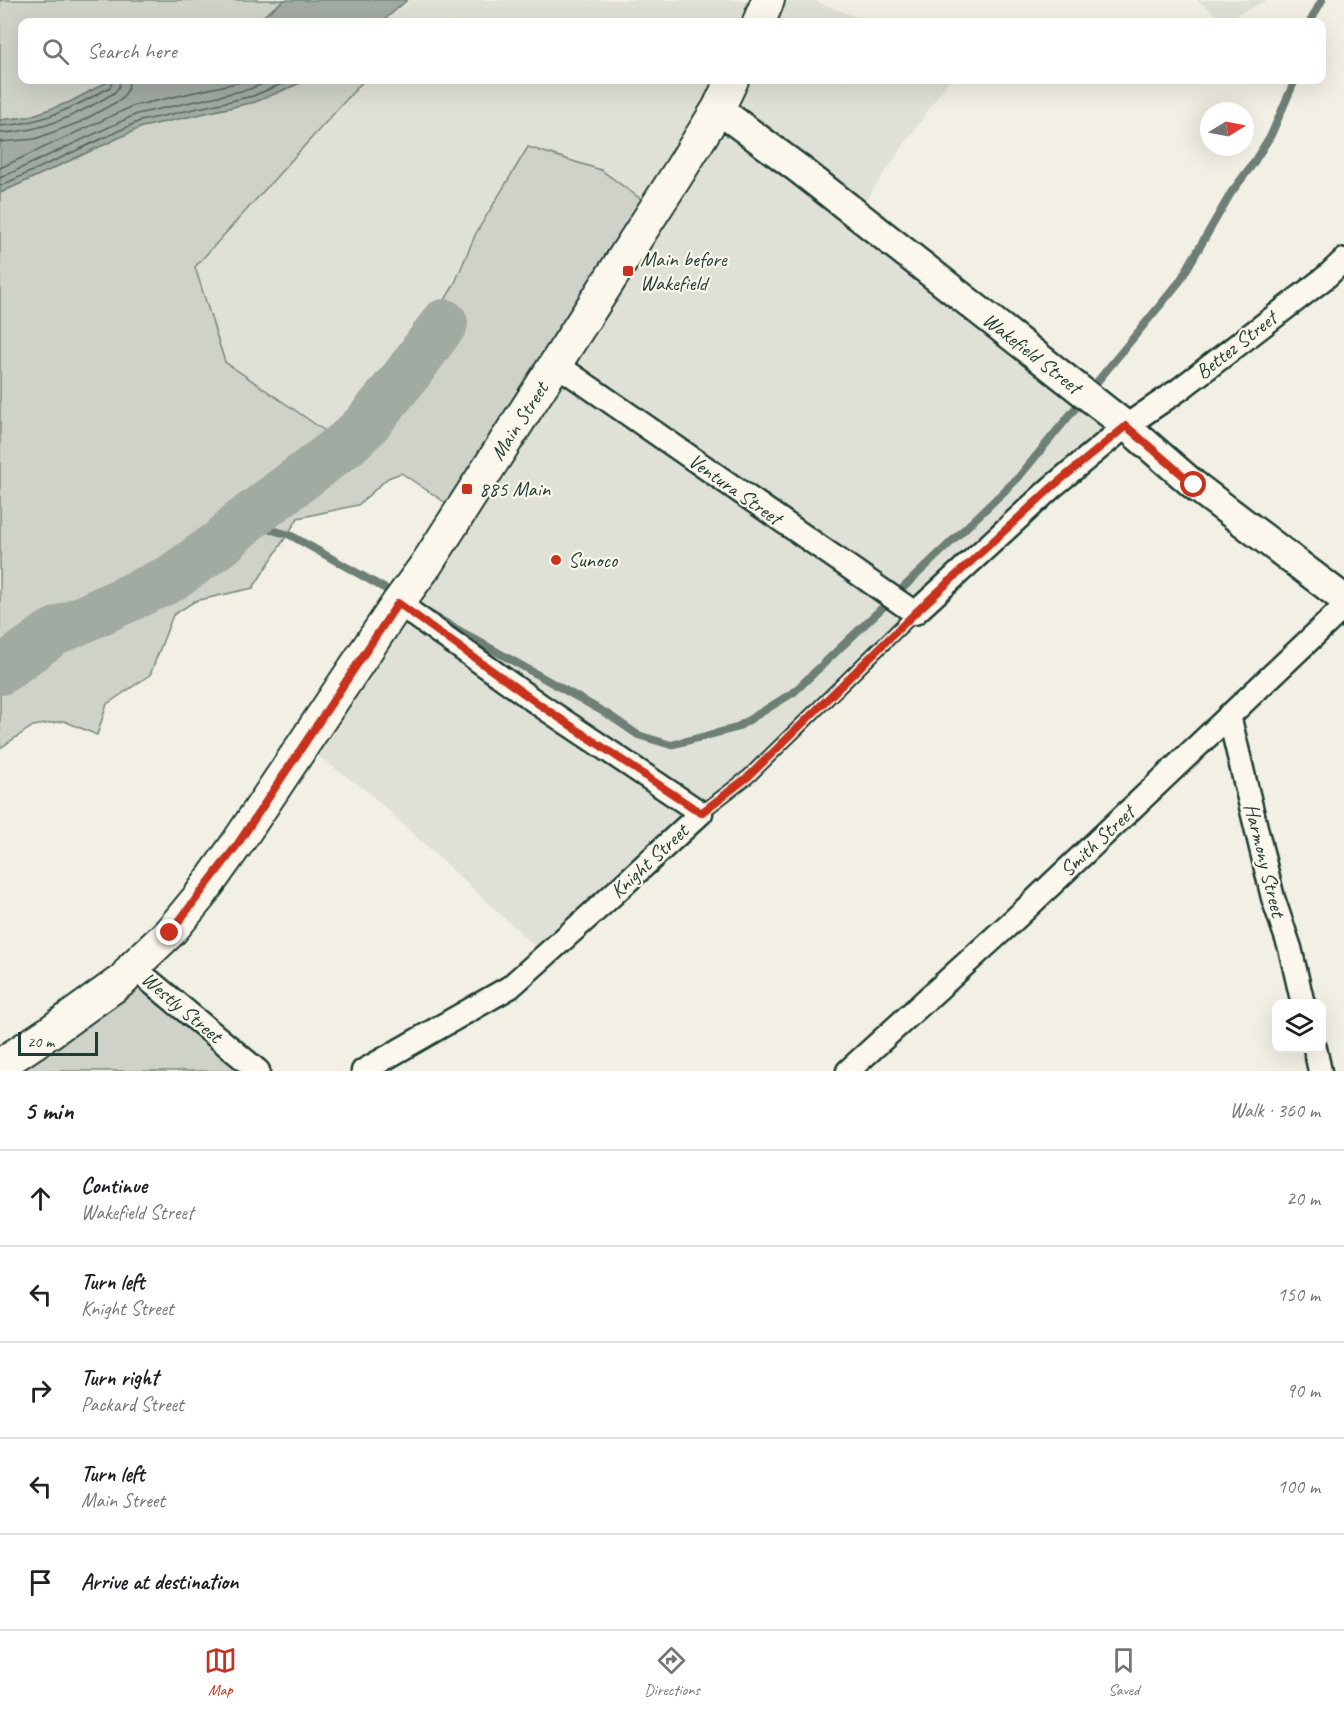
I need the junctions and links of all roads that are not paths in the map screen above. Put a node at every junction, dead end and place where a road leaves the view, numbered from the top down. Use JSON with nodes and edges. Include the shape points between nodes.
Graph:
{"nodes":[{"id":1,"x":768,"y":0,"type":"edge"},
{"id":2,"x":761,"y":18,"type":"edge"},
{"id":3,"x":730,"y":84,"type":"edge"},
{"id":4,"x":718,"y":110,"type":"junction"},
{"id":5,"x":1344,"y":260,"type":"edge"},
{"id":6,"x":556,"y":364,"type":"junction"},
{"id":7,"x":1126,"y":426,"type":"junction"},
{"id":8,"x":402,"y":597,"type":"junction"},
{"id":9,"x":1344,"y":599,"type":"edge"},
{"id":10,"x":1344,"y":607,"type":"edge"},
{"id":11,"x":915,"y":613,"type":"junction"},
{"id":12,"x":1229,"y":715,"type":"junction"},
{"id":13,"x":701,"y":813,"type":"junction"},
{"id":14,"x":133,"y":967,"type":"junction"},
{"id":15,"x":1302,"y":999,"type":"edge"},
{"id":16,"x":1316,"y":1053,"type":"edge"},
{"id":17,"x":0,"y":1065,"type":"edge"},
{"id":18,"x":258,"y":1071,"type":"edge"},
{"id":19,"x":363,"y":1071,"type":"edge"},
{"id":20,"x":848,"y":1071,"type":"edge"},
{"id":21,"x":1320,"y":1071,"type":"edge"}],
"edges":[{"from":1,"to":2,"type":"main road"},
{"from":3,"to":4,"type":"main road","name":"Main Street"},
{"from":4,"to":6,"type":"main road","name":"Main Street"},
{"from":4,"to":7,"type":"street","name":"Wakefield Street"},
{"from":5,"to":7,"type":"street","name":"Bettez Street"},
{"from":6,"to":8,"type":"main road","name":"Main Street"},
{"from":6,"to":11,"type":"street","name":"Ventura Street"},
{"from":7,"to":9,"type":"street","name":"Wakefield Street","via":[[1194,485]]},
{"from":7,"to":11,"type":"street","name":"Knight Street","via":[[1052,487]]},
{"from":8,"to":13,"type":"street","via":[[540,705]]},
{"from":8,"to":14,"type":"main road","name":"Main Street","via":[[237,845],[170,933]]},
{"from":10,"to":12,"type":"street","name":"Smith Street"},
{"from":11,"to":13,"type":"lane","name":"Knight Street","via":[[749,776]]},
{"from":12,"to":15,"type":"street","name":"Harmony Street"},
{"from":12,"to":20,"type":"street","name":"Smith Street"},
{"from":13,"to":19,"type":"street","name":"Knight Street","via":[[510,987]]},
{"from":14,"to":17,"type":"main road","name":"Main Street","via":[[124,979]]},
{"from":14,"to":18,"type":"street","name":"Westly Street"},
{"from":16,"to":21,"type":"street"}]}
